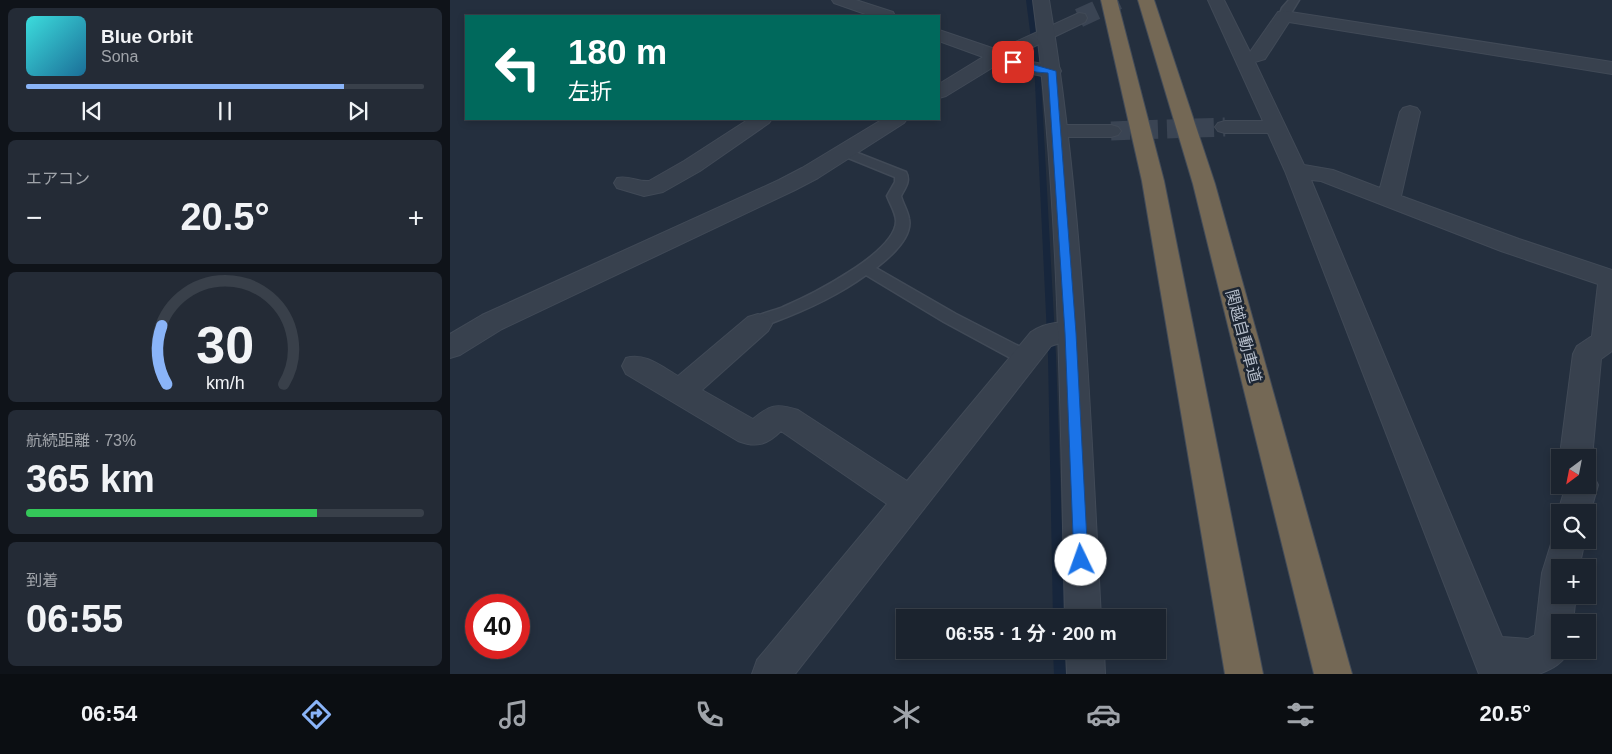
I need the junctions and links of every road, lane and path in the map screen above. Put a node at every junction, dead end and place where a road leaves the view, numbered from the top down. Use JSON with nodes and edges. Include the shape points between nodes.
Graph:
{"nodes":[{"id":1,"x":840,"y":0,"type":"edge"},
{"id":2,"x":1041,"y":0,"type":"edge"},
{"id":3,"x":1109,"y":0,"type":"edge"},
{"id":4,"x":1146,"y":0,"type":"edge"},
{"id":5,"x":1216,"y":0,"type":"edge"},
{"id":6,"x":1294,"y":0,"type":"edge"},
{"id":7,"x":884,"y":15,"type":"edge"},
{"id":8,"x":1284,"y":16,"type":"junction"},
{"id":9,"x":1080,"y":18,"type":"tunnel mouth"},
{"id":10,"x":1047,"y":33,"type":"junction"},
{"id":11,"x":940,"y":35,"type":"edge"},
{"id":12,"x":998,"y":56,"type":"junction"},
{"id":13,"x":1245,"y":59,"type":"junction"},
{"id":14,"x":1612,"y":68,"type":"edge"},
{"id":15,"x":1052,"y":71,"type":"junction"},
{"id":16,"x":940,"y":91,"type":"edge"},
{"id":17,"x":1410,"y":112,"type":"dead end"},
{"id":18,"x":761,"y":120,"type":"edge"},
{"id":19,"x":895,"y":120,"type":"edge"},
{"id":20,"x":1225,"y":127,"type":"tunnel mouth"},
{"id":21,"x":1276,"y":128,"type":"junction"},
{"id":22,"x":1058,"y":131,"type":"junction"},
{"id":23,"x":1110,"y":131,"type":"tunnel mouth"},
{"id":24,"x":845,"y":152,"type":"junction"},
{"id":25,"x":1296,"y":171,"type":"junction"},
{"id":26,"x":625,"y":184,"type":"dead end"},
{"id":27,"x":1389,"y":200,"type":"junction"},
{"id":28,"x":865,"y":268,"type":"junction"},
{"id":29,"x":1612,"y":279,"type":"edge"},
{"id":30,"x":758,"y":324,"type":"joint"},
{"id":31,"x":1071,"y":333,"type":"junction"},
{"id":32,"x":450,"y":347,"type":"edge"},
{"id":33,"x":1026,"y":358,"type":"junction"},
{"id":34,"x":636,"y":366,"type":"dead end"},
{"id":35,"x":680,"y":392,"type":"junction"},
{"id":36,"x":1577,"y":449,"type":"edge"},
{"id":37,"x":910,"y":501,"type":"junction"},
{"id":38,"x":1557,"y":604,"type":"edge"},
{"id":39,"x":1083,"y":609,"type":"edge"},
{"id":40,"x":1085,"y":659,"type":"edge"},
{"id":41,"x":1495,"y":665,"type":"edge"},
{"id":42,"x":771,"y":674,"type":"edge"},
{"id":43,"x":1086,"y":674,"type":"edge"},
{"id":44,"x":1244,"y":674,"type":"edge"},
{"id":45,"x":1333,"y":674,"type":"edge"}],
"edges":[{"from":1,"to":7,"type":"street"},
{"from":2,"to":10,"type":"street"},
{"from":3,"to":44,"type":"highway","via":[[1153,181]]},
{"from":4,"to":45,"type":"highway","name":"関越自動車道","via":[[1204,184]]},
{"from":5,"to":13,"type":"street"},
{"from":6,"to":8,"type":"lane"},
{"from":8,"to":13,"type":"street","via":[[1259,55]]},
{"from":8,"to":14,"type":"street"},
{"from":9,"to":10,"type":"street"},
{"from":10,"to":12,"type":"street"},
{"from":10,"to":15,"type":"street"},
{"from":11,"to":12,"type":"street"},
{"from":12,"to":15,"type":"street","via":[[1035,69]]},
{"from":12,"to":16,"type":"street"},
{"from":13,"to":21,"type":"street"},
{"from":15,"to":22,"type":"street"},
{"from":17,"to":27,"type":"street"},
{"from":18,"to":26,"type":"street","via":[[655,187],[644,189]]},
{"from":19,"to":24,"type":"street"},
{"from":20,"to":21,"type":"street"},
{"from":21,"to":25,"type":"street"},
{"from":22,"to":23,"type":"street"},
{"from":22,"to":31,"type":"street"},
{"from":24,"to":28,"type":"lane","via":[[895,171],[902,178],[894,196],[903,222],[900,230],[889,248]]},
{"from":24,"to":32,"type":"street","via":[[787,185],[492,322]]},
{"from":25,"to":27,"type":"street","via":[[1325,175]]},
{"from":25,"to":41,"type":"street"},
{"from":27,"to":29,"type":"street"},
{"from":28,"to":30,"type":"lane","via":[[796,308],[768,316]]},
{"from":28,"to":33,"type":"lane"},
{"from":29,"to":36,"type":"street","via":[[1604,342],[1587,354]]},
{"from":30,"to":35,"type":"street"},
{"from":31,"to":33,"type":"street","via":[[1049,334],[1041,338]]},
{"from":31,"to":39,"type":"street"},
{"from":33,"to":37,"type":"street"},
{"from":34,"to":35,"type":"street"},
{"from":35,"to":37,"type":"street","via":[[754,433],[760,432],[779,416],[787,419]]},
{"from":37,"to":42,"type":"street"},
{"from":38,"to":41,"type":"street","via":[[1552,646],[1532,658]]},
{"from":40,"to":43,"type":"street"}]}
